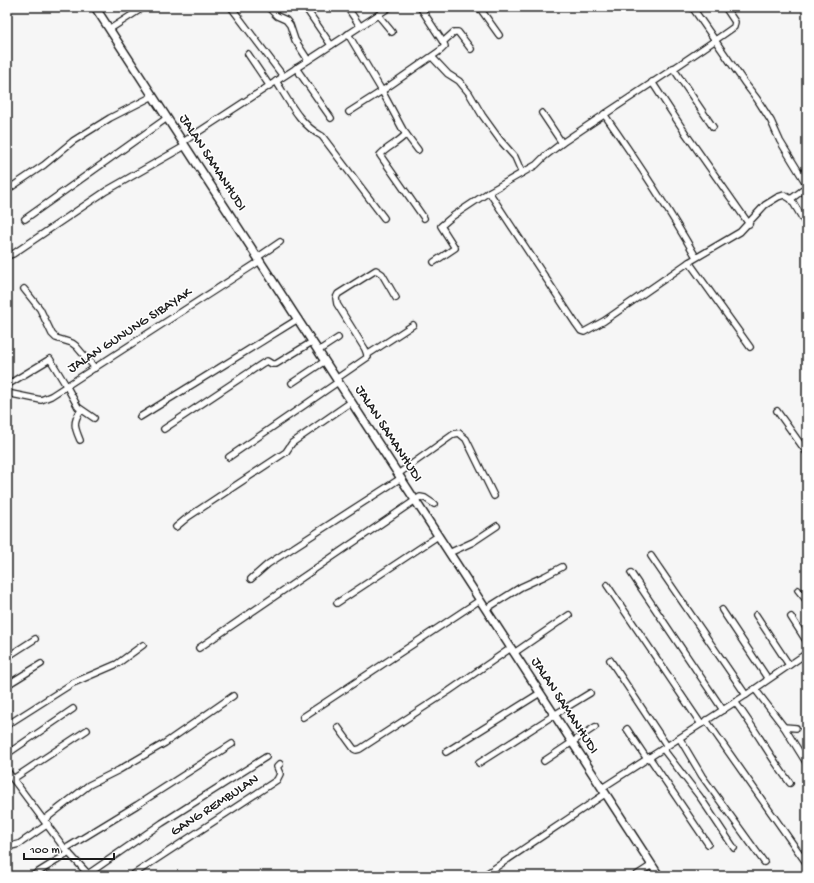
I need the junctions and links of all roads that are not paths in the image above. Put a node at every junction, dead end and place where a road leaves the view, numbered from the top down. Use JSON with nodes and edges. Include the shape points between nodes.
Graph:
{"nodes":[{"id":1,"x":231,"y":7,"type":"edge"},
{"id":2,"x":268,"y":7,"type":"edge"},
{"id":3,"x":305,"y":7,"type":"edge"},
{"id":4,"x":347,"y":7,"type":"edge"},
{"id":5,"x":390,"y":7,"type":"edge"},
{"id":6,"x":420,"y":7,"type":"edge"},
{"id":7,"x":479,"y":7,"type":"edge"},
{"id":8,"x":692,"y":7,"type":"edge"},
{"id":9,"x":726,"y":7,"type":"edge"},
{"id":10,"x":97,"y":8,"type":"edge"},
{"id":11,"x":141,"y":9,"type":"dead end"},
{"id":12,"x":378,"y":15,"type":"junction"},
{"id":13,"x":360,"y":26,"type":"junction"},
{"id":14,"x":110,"y":29,"type":"junction"},
{"id":15,"x":392,"y":32,"type":"dead end"},
{"id":16,"x":348,"y":34,"type":"junction"},
{"id":17,"x":499,"y":36,"type":"dead end"},
{"id":18,"x":715,"y":40,"type":"junction"},
{"id":19,"x":444,"y":42,"type":"junction"},
{"id":20,"x":331,"y":45,"type":"junction"},
{"id":21,"x":471,"y":49,"type":"dead end"},
{"id":22,"x":248,"y":54,"type":"dead end"},
{"id":23,"x":432,"y":57,"type":"junction"},
{"id":24,"x":308,"y":60,"type":"junction"},
{"id":25,"x":296,"y":68,"type":"junction"},
{"id":26,"x":673,"y":68,"type":"junction"},
{"id":27,"x":283,"y":76,"type":"junction"},
{"id":28,"x":276,"y":81,"type":"junction"},
{"id":29,"x":652,"y":82,"type":"junction"},
{"id":30,"x":269,"y":86,"type":"junction"},
{"id":31,"x":382,"y":91,"type":"junction"},
{"id":32,"x":153,"y":96,"type":"junction"},
{"id":33,"x":349,"y":112,"type":"dead end"},
{"id":34,"x":542,"y":113,"type":"dead end"},
{"id":35,"x":604,"y":114,"type":"junction"},
{"id":36,"x":167,"y":118,"type":"junction"},
{"id":37,"x":331,"y":118,"type":"dead end"},
{"id":38,"x":713,"y":127,"type":"dead end"},
{"id":39,"x":406,"y":134,"type":"junction"},
{"id":40,"x":562,"y":143,"type":"junction"},
{"id":41,"x":184,"y":144,"type":"junction"},
{"id":42,"x":418,"y":150,"type":"dead end"},
{"id":43,"x":522,"y":173,"type":"junction"},
{"id":44,"x":807,"y":185,"type":"edge"},
{"id":45,"x":7,"y":190,"type":"edge"},
{"id":46,"x":489,"y":192,"type":"junction"},
{"id":47,"x":791,"y":199,"type":"junction"},
{"id":48,"x":384,"y":218,"type":"dead end"},
{"id":49,"x":424,"y":218,"type":"dead end"},
{"id":50,"x":25,"y":219,"type":"dead end"},
{"id":51,"x":749,"y":224,"type":"junction"},
{"id":52,"x":807,"y":226,"type":"edge"},
{"id":53,"x":280,"y":242,"type":"dead end"},
{"id":54,"x":7,"y":256,"type":"edge"},
{"id":55,"x":696,"y":257,"type":"junction"},
{"id":56,"x":259,"y":259,"type":"junction"},
{"id":57,"x":434,"y":262,"type":"dead end"},
{"id":58,"x":690,"y":262,"type":"junction"},
{"id":59,"x":24,"y":289,"type":"dead end"},
{"id":60,"x":396,"y":298,"type":"dead end"},
{"id":61,"x":298,"y":319,"type":"junction"},
{"id":62,"x":412,"y":325,"type":"dead end"},
{"id":63,"x":338,"y":338,"type":"dead end"},
{"id":64,"x":312,"y":342,"type":"junction"},
{"id":65,"x":750,"y":347,"type":"dead end"},
{"id":66,"x":318,"y":351,"type":"junction"},
{"id":67,"x":368,"y":355,"type":"junction"},
{"id":68,"x":325,"y":361,"type":"junction"},
{"id":69,"x":95,"y":368,"type":"junction"},
{"id":70,"x":337,"y":380,"type":"junction"},
{"id":71,"x":292,"y":383,"type":"dead end"},
{"id":72,"x":7,"y":385,"type":"edge"},
{"id":73,"x":67,"y":387,"type":"junction"},
{"id":74,"x":7,"y":393,"type":"edge"},
{"id":75,"x":352,"y":402,"type":"junction"},
{"id":76,"x":80,"y":410,"type":"junction"},
{"id":77,"x":777,"y":411,"type":"dead end"},
{"id":78,"x":140,"y":417,"type":"dead end"},
{"id":79,"x":94,"y":418,"type":"dead end"},
{"id":80,"x":164,"y":429,"type":"dead end"},
{"id":81,"x":80,"y":440,"type":"dead end"},
{"id":82,"x":807,"y":453,"type":"edge"},
{"id":83,"x":229,"y":457,"type":"dead end"},
{"id":84,"x":399,"y":476,"type":"junction"},
{"id":85,"x":494,"y":496,"type":"dead end"},
{"id":86,"x":416,"y":501,"type":"junction"},
{"id":87,"x":434,"y":504,"type":"dead end"},
{"id":88,"x":497,"y":526,"type":"dead end"},
{"id":89,"x":176,"y":527,"type":"dead end"},
{"id":90,"x":438,"y":536,"type":"junction"},
{"id":91,"x":449,"y":553,"type":"junction"},
{"id":92,"x":651,"y":556,"type":"dead end"},
{"id":93,"x":562,"y":567,"type":"dead end"},
{"id":94,"x":631,"y":573,"type":"dead end"},
{"id":95,"x":251,"y":578,"type":"dead end"},
{"id":96,"x":607,"y":586,"type":"dead end"},
{"id":97,"x":798,"y":590,"type":"dead end"},
{"id":98,"x":480,"y":600,"type":"junction"},
{"id":99,"x":807,"y":601,"type":"edge"},
{"id":100,"x":337,"y":603,"type":"dead end"},
{"id":101,"x":486,"y":609,"type":"junction"},
{"id":102,"x":722,"y":610,"type":"dead end"},
{"id":103,"x":569,"y":615,"type":"dead end"},
{"id":104,"x":756,"y":615,"type":"dead end"},
{"id":105,"x":791,"y":617,"type":"dead end"},
{"id":106,"x":35,"y":638,"type":"dead end"},
{"id":107,"x":807,"y":642,"type":"edge"},
{"id":108,"x":143,"y":644,"type":"dead end"},
{"id":109,"x":199,"y":648,"type":"dead end"},
{"id":110,"x":513,"y":651,"type":"junction"},
{"id":111,"x":807,"y":653,"type":"edge"},
{"id":112,"x":7,"y":657,"type":"edge"},
{"id":113,"x":610,"y":660,"type":"dead end"},
{"id":114,"x":41,"y":664,"type":"dead end"},
{"id":115,"x":789,"y":665,"type":"junction"},
{"id":116,"x":768,"y":679,"type":"junction"},
{"id":117,"x":7,"y":685,"type":"edge"},
{"id":118,"x":755,"y":689,"type":"junction"},
{"id":119,"x":540,"y":693,"type":"junction"},
{"id":120,"x":590,"y":693,"type":"dead end"},
{"id":121,"x":746,"y":695,"type":"junction"},
{"id":122,"x":234,"y":696,"type":"dead end"},
{"id":123,"x":735,"y":702,"type":"junction"},
{"id":124,"x":73,"y":709,"type":"dead end"},
{"id":125,"x":723,"y":710,"type":"junction"},
{"id":126,"x":554,"y":715,"type":"junction"},
{"id":127,"x":303,"y":717,"type":"dead end"},
{"id":128,"x":703,"y":722,"type":"junction"},
{"id":129,"x":7,"y":725,"type":"edge"},
{"id":130,"x":338,"y":727,"type":"dead end"},
{"id":131,"x":595,"y":727,"type":"dead end"},
{"id":132,"x":784,"y":727,"type":"junction"},
{"id":133,"x":796,"y":728,"type":"dead end"},
{"id":134,"x":627,"y":729,"type":"dead end"},
{"id":135,"x":87,"y":730,"type":"dead end"},
{"id":136,"x":680,"y":738,"type":"junction"},
{"id":137,"x":572,"y":742,"type":"junction"},
{"id":138,"x":232,"y":744,"type":"dead end"},
{"id":139,"x":665,"y":747,"type":"junction"},
{"id":140,"x":446,"y":752,"type":"dead end"},
{"id":141,"x":7,"y":754,"type":"edge"},
{"id":142,"x":266,"y":757,"type":"dead end"},
{"id":143,"x":648,"y":758,"type":"junction"},
{"id":144,"x":544,"y":761,"type":"dead end"},
{"id":145,"x":480,"y":763,"type":"dead end"},
{"id":146,"x":280,"y":764,"type":"dead end"},
{"id":147,"x":807,"y":764,"type":"edge"},
{"id":148,"x":7,"y":771,"type":"edge"},
{"id":149,"x":13,"y":778,"type":"junction"},
{"id":150,"x":790,"y":783,"type":"dead end"},
{"id":151,"x":604,"y":791,"type":"junction"},
{"id":152,"x":46,"y":822,"type":"junction"},
{"id":153,"x":7,"y":841,"type":"edge"},
{"id":154,"x":708,"y":844,"type":"dead end"},
{"id":155,"x":734,"y":848,"type":"dead end"},
{"id":156,"x":67,"y":851,"type":"junction"},
{"id":157,"x":764,"y":862,"type":"dead end"},
{"id":158,"x":807,"y":864,"type":"edge"},
{"id":159,"x":652,"y":865,"type":"junction"},
{"id":160,"x":89,"y":875,"type":"edge"},
{"id":161,"x":32,"y":876,"type":"edge"},
{"id":162,"x":131,"y":876,"type":"edge"},
{"id":163,"x":483,"y":876,"type":"edge"},
{"id":164,"x":635,"y":876,"type":"edge"},
{"id":165,"x":659,"y":876,"type":"edge"}],
"edges":[{"from":1,"to":27,"type":"street"},
{"from":2,"to":24,"type":"street","via":[[277,16],[286,20]]},
{"from":3,"to":20,"type":"street"},
{"from":4,"to":13,"type":"street"},
{"from":5,"to":12,"type":"street"},
{"from":6,"to":19,"type":"street"},
{"from":7,"to":17,"type":"street"},
{"from":8,"to":18,"type":"street"},
{"from":9,"to":18,"type":"street","via":[[735,25]]},
{"from":10,"to":14,"type":"street","name":"JALAN SAMANHUDI"},
{"from":11,"to":14,"type":"street"},
{"from":12,"to":13,"type":"street"},
{"from":12,"to":15,"type":"street"},
{"from":13,"to":16,"type":"street"},
{"from":14,"to":32,"type":"street","name":"JALAN SAMANHUDI"},
{"from":16,"to":20,"type":"street"},
{"from":16,"to":31,"type":"street"},
{"from":18,"to":26,"type":"street"},
{"from":18,"to":44,"type":"street","via":[[771,121],[780,142]]},
{"from":19,"to":21,"type":"street","via":[[454,32],[458,32]]},
{"from":19,"to":23,"type":"street","via":[[444,48]]},
{"from":20,"to":24,"type":"street"},
{"from":22,"to":30,"type":"street"},
{"from":23,"to":31,"type":"street"},
{"from":23,"to":43,"type":"street","via":[[469,93],[500,140],[515,157]]},
{"from":24,"to":25,"type":"street"},
{"from":25,"to":27,"type":"street"},
{"from":25,"to":37,"type":"street"},
{"from":26,"to":29,"type":"street"},
{"from":26,"to":38,"type":"street"},
{"from":27,"to":28,"type":"street"},
{"from":28,"to":30,"type":"street"},
{"from":28,"to":48,"type":"street","via":[[302,120],[313,132],[322,136]]},
{"from":29,"to":35,"type":"street"},
{"from":29,"to":51,"type":"street"},
{"from":30,"to":41,"type":"street"},
{"from":31,"to":33,"type":"street"},
{"from":31,"to":39,"type":"street"},
{"from":32,"to":36,"type":"street","name":"JALAN SAMANHUDI"},
{"from":32,"to":45,"type":"street","via":[[73,141]]},
{"from":34,"to":40,"type":"street"},
{"from":35,"to":40,"type":"street"},
{"from":35,"to":55,"type":"street","via":[[673,216]]},
{"from":36,"to":41,"type":"street","name":"JALAN SAMANHUDI"},
{"from":36,"to":50,"type":"street"},
{"from":39,"to":42,"type":"street"},
{"from":39,"to":49,"type":"street","via":[[380,155]]},
{"from":40,"to":43,"type":"street"},
{"from":41,"to":54,"type":"street"},
{"from":41,"to":56,"type":"street","name":"JALAN SAMANHUDI"},
{"from":43,"to":46,"type":"street"},
{"from":44,"to":47,"type":"street"},
{"from":46,"to":57,"type":"street","via":[[441,226],[455,248]]},
{"from":46,"to":58,"type":"street","via":[[581,331],[584,332],[604,321]]},
{"from":47,"to":51,"type":"street","via":[[784,195],[770,202]]},
{"from":47,"to":52,"type":"street"},
{"from":51,"to":55,"type":"street","via":[[740,232]]},
{"from":53,"to":56,"type":"street","name":"JALAN GUNUNG SIBAYAK"},
{"from":55,"to":58,"type":"street"},
{"from":56,"to":61,"type":"street","name":"JALAN SAMANHUDI"},
{"from":56,"to":69,"type":"street","name":"JALAN GUNUNG SIBAYAK"},
{"from":58,"to":65,"type":"street"},
{"from":59,"to":69,"type":"street","via":[[40,309],[52,334],[76,346]]},
{"from":60,"to":67,"type":"street","via":[[382,274],[376,270],[341,292],[336,298],[337,304]]},
{"from":61,"to":64,"type":"street","name":"JALAN SAMANHUDI"},
{"from":61,"to":78,"type":"street"},
{"from":62,"to":67,"type":"street"},
{"from":63,"to":66,"type":"street"},
{"from":64,"to":66,"type":"street","name":"JALAN SAMANHUDI"},
{"from":64,"to":80,"type":"street","via":[[276,364],[267,361],[263,363]]},
{"from":66,"to":68,"type":"street","name":"JALAN SAMANHUDI"},
{"from":67,"to":70,"type":"street"},
{"from":68,"to":70,"type":"street","name":"JALAN SAMANHUDI"},
{"from":68,"to":71,"type":"street"},
{"from":69,"to":73,"type":"street","name":"JALAN GUNUNG SIBAYAK"},
{"from":70,"to":75,"type":"street","name":"JALAN SAMANHUDI"},
{"from":70,"to":83,"type":"street"},
{"from":72,"to":73,"type":"street","via":[[50,359]]},
{"from":73,"to":74,"type":"street","name":"JALAN GUNUNG SIBAYAK","via":[[41,400]]},
{"from":73,"to":76,"type":"street"},
{"from":75,"to":84,"type":"street","name":"JALAN SAMANHUDI"},
{"from":75,"to":89,"type":"street","via":[[292,443],[286,452]]},
{"from":76,"to":79,"type":"street"},
{"from":76,"to":81,"type":"street","via":[[74,427]]},
{"from":77,"to":82,"type":"street"},
{"from":84,"to":85,"type":"street","via":[[454,434],[459,433],[466,439]]},
{"from":84,"to":86,"type":"street","name":"JALAN SAMANHUDI"},
{"from":84,"to":95,"type":"street"},
{"from":86,"to":87,"type":"street","via":[[423,497]]},
{"from":86,"to":90,"type":"street","name":"JALAN SAMANHUDI"},
{"from":86,"to":109,"type":"street"},
{"from":88,"to":91,"type":"street","via":[[473,542]]},
{"from":90,"to":91,"type":"street","name":"JALAN SAMANHUDI"},
{"from":90,"to":100,"type":"street"},
{"from":91,"to":98,"type":"street","name":"JALAN SAMANHUDI"},
{"from":92,"to":121,"type":"street"},
{"from":93,"to":101,"type":"street"},
{"from":94,"to":125,"type":"street"},
{"from":96,"to":128,"type":"street"},
{"from":97,"to":99,"type":"street"},
{"from":98,"to":101,"type":"street","name":"JALAN SAMANHUDI"},
{"from":98,"to":127,"type":"street"},
{"from":101,"to":110,"type":"street","name":"JALAN SAMANHUDI"},
{"from":102,"to":116,"type":"street"},
{"from":103,"to":110,"type":"street"},
{"from":104,"to":115,"type":"street"},
{"from":105,"to":107,"type":"street"},
{"from":106,"to":112,"type":"street"},
{"from":108,"to":129,"type":"street","via":[[117,664],[73,683]]},
{"from":110,"to":119,"type":"street","name":"JALAN SAMANHUDI"},
{"from":110,"to":130,"type":"street","via":[[360,749],[354,749]]},
{"from":111,"to":115,"type":"street"},
{"from":113,"to":139,"type":"street"},
{"from":114,"to":117,"type":"street"},
{"from":115,"to":116,"type":"street"},
{"from":116,"to":118,"type":"street"},
{"from":118,"to":121,"type":"street"},
{"from":118,"to":132,"type":"street"},
{"from":119,"to":126,"type":"street","name":"JALAN SAMANHUDI"},
{"from":119,"to":140,"type":"street"},
{"from":120,"to":126,"type":"street"},
{"from":121,"to":123,"type":"street"},
{"from":122,"to":152,"type":"street","via":[[165,743],[89,785]]},
{"from":123,"to":125,"type":"street"},
{"from":123,"to":150,"type":"street"},
{"from":124,"to":141,"type":"street"},
{"from":125,"to":128,"type":"street"},
{"from":126,"to":137,"type":"street","name":"JALAN SAMANHUDI"},
{"from":126,"to":145,"type":"street"},
{"from":128,"to":136,"type":"street"},
{"from":128,"to":158,"type":"street"},
{"from":131,"to":137,"type":"street"},
{"from":132,"to":133,"type":"street"},
{"from":132,"to":147,"type":"street"},
{"from":134,"to":143,"type":"street"},
{"from":135,"to":149,"type":"street"},
{"from":136,"to":139,"type":"street"},
{"from":136,"to":157,"type":"street","via":[[702,776]]},
{"from":137,"to":144,"type":"street"},
{"from":137,"to":151,"type":"street","name":"JALAN SAMANHUDI"},
{"from":138,"to":156,"type":"street"},
{"from":139,"to":143,"type":"street"},
{"from":139,"to":155,"type":"street"},
{"from":142,"to":160,"type":"street"},
{"from":143,"to":151,"type":"street"},
{"from":143,"to":154,"type":"street"},
{"from":146,"to":162,"type":"street","name":"GANG REMBULAN","via":[[277,768],[280,774],[277,780]]},
{"from":148,"to":149,"type":"street"},
{"from":149,"to":152,"type":"street"},
{"from":151,"to":159,"type":"street","name":"JALAN SAMANHUDI"},
{"from":151,"to":163,"type":"street"},
{"from":152,"to":153,"type":"street","via":[[19,844],[11,846]]},
{"from":152,"to":156,"type":"street"},
{"from":156,"to":160,"type":"street"},
{"from":156,"to":161,"type":"street"},
{"from":159,"to":164,"type":"street"},
{"from":159,"to":165,"type":"street","name":"JALAN SAMANHUDI"}]}
